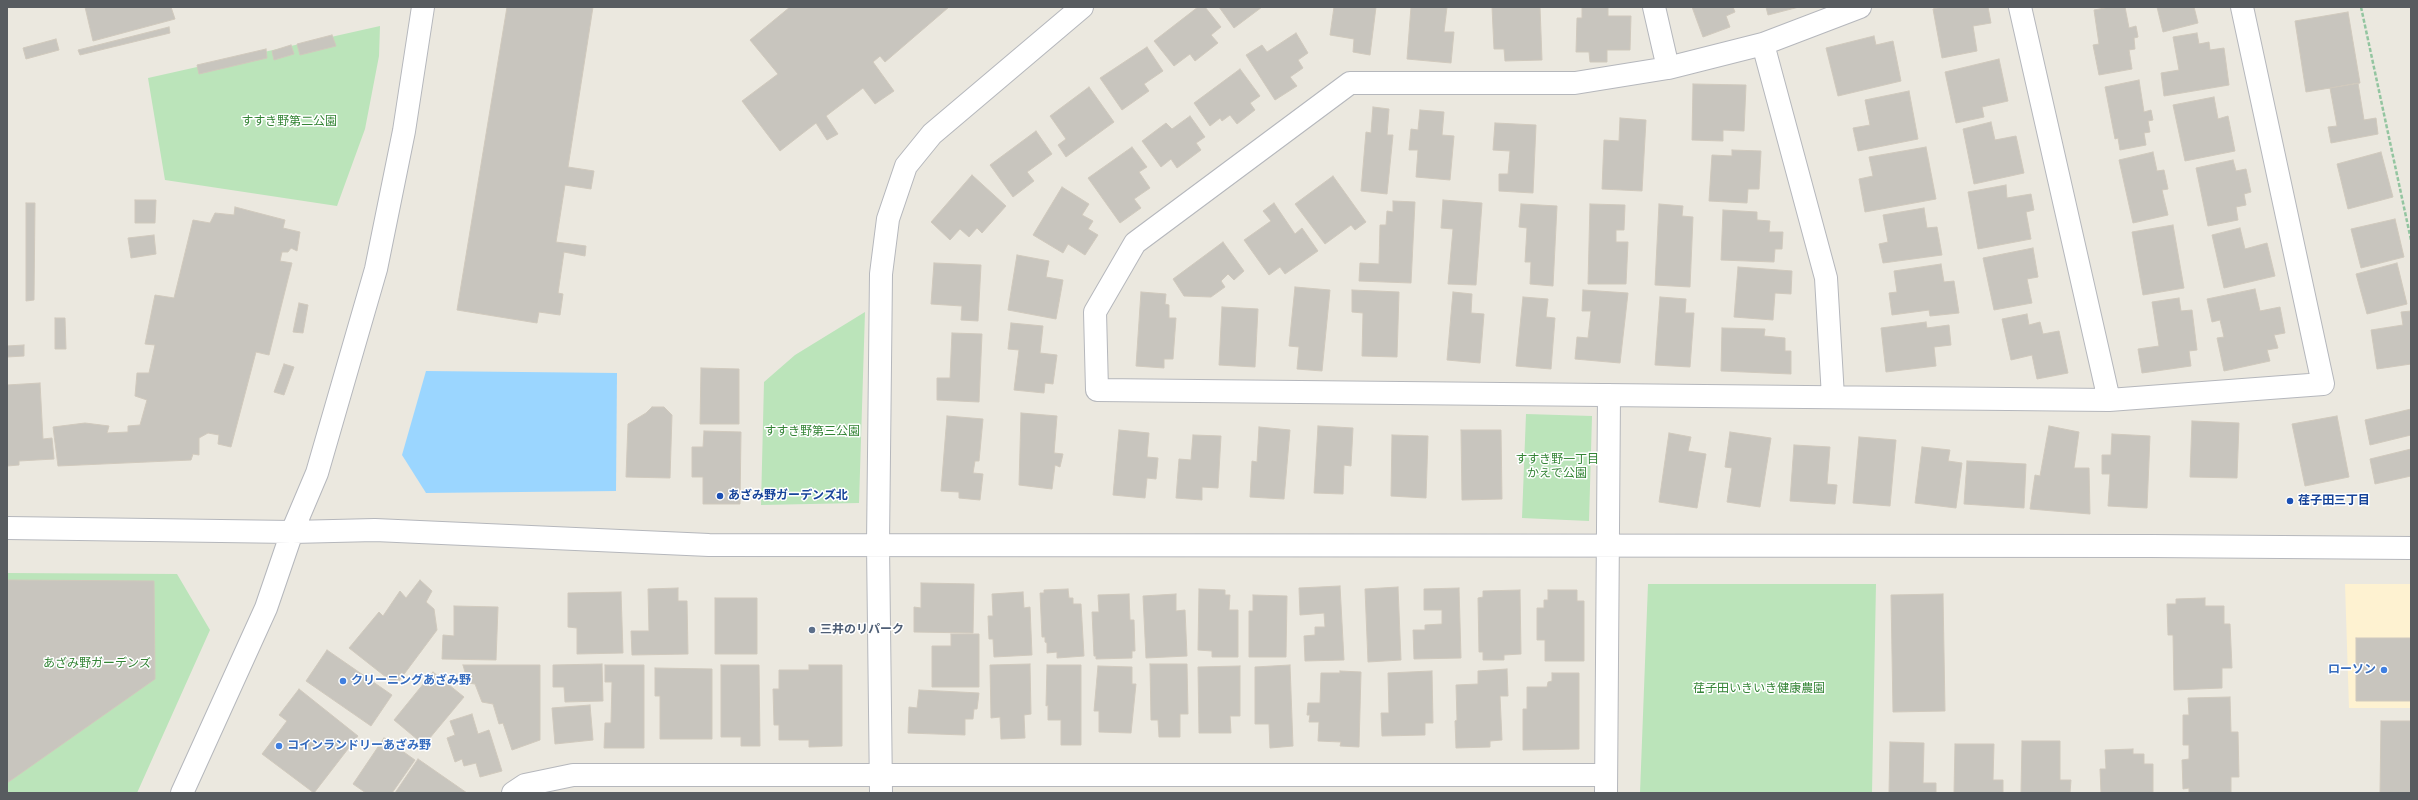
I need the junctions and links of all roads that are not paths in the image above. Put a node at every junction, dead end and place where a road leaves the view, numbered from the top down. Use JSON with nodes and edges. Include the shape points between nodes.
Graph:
{"nodes":[{"id":1,"x":423,"y":7,"type":"edge"},
{"id":2,"x":1082,"y":7,"type":"edge"},
{"id":3,"x":1654,"y":7,"type":"edge"},
{"id":4,"x":1860,"y":7,"type":"edge"},
{"id":5,"x":2020,"y":7,"type":"edge"},
{"id":6,"x":2242,"y":7,"type":"edge"},
{"id":7,"x":1763,"y":44,"type":"junction"},
{"id":8,"x":1668,"y":68,"type":"junction"},
{"id":9,"x":1609,"y":395,"type":"junction"},
{"id":10,"x":1833,"y":397,"type":"junction"},
{"id":11,"x":2109,"y":400,"type":"junction"},
{"id":12,"x":7,"y":528,"type":"edge"},
{"id":13,"x":292,"y":532,"type":"junction"},
{"id":14,"x":878,"y":544,"type":"junction"},
{"id":15,"x":1606,"y":546,"type":"junction"},
{"id":16,"x":2411,"y":548,"type":"edge"},
{"id":17,"x":881,"y":783,"type":"edge"},
{"id":18,"x":1606,"y":784,"type":"edge"},
{"id":19,"x":182,"y":793,"type":"edge"},
{"id":20,"x":513,"y":793,"type":"edge"}],
"edges":[{"from":1,"to":13,"type":"street","via":[[404,130],[376,269],[317,473]]},
{"from":2,"to":14,"type":"street","via":[[932,134],[906,166],[888,219],[881,274]]},
{"from":3,"to":8,"type":"street"},
{"from":4,"to":7,"type":"street"},
{"from":5,"to":11,"type":"street"},
{"from":6,"to":11,"type":"street","via":[[2323,384]]},
{"from":7,"to":8,"type":"street"},
{"from":7,"to":10,"type":"street","via":[[1826,278]]},
{"from":8,"to":9,"type":"street","via":[[1575,83],[1350,82],[1135,243],[1095,312],[1097,390]]},
{"from":9,"to":10,"type":"street"},
{"from":9,"to":15,"type":"street"},
{"from":10,"to":11,"type":"street"},
{"from":12,"to":13,"type":"street"},
{"from":13,"to":14,"type":"street","via":[[374,530],[709,544]]},
{"from":13,"to":19,"type":"street","via":[[266,608]]},
{"from":14,"to":15,"type":"street"},
{"from":14,"to":17,"type":"street"},
{"from":15,"to":16,"type":"street"},
{"from":15,"to":18,"type":"street"},
{"from":17,"to":18,"type":"street"},
{"from":17,"to":20,"type":"street","via":[[573,774],[525,785]]}]}
